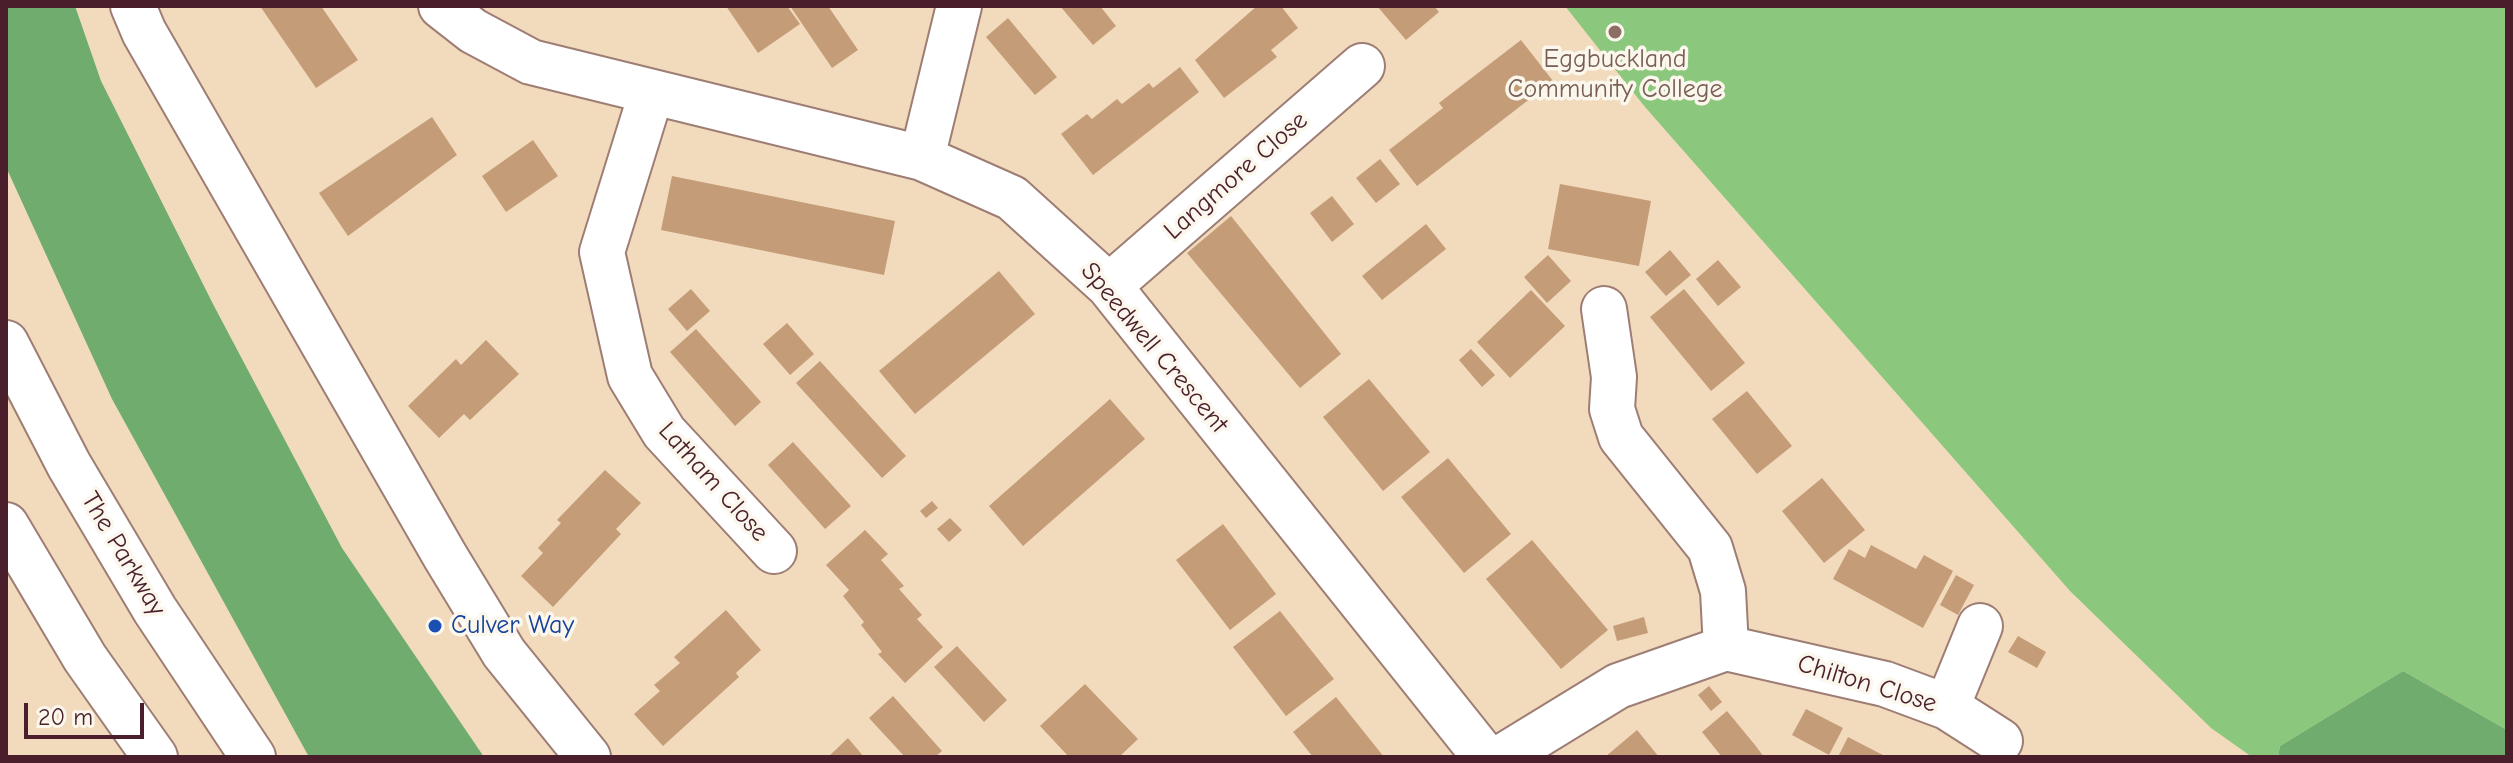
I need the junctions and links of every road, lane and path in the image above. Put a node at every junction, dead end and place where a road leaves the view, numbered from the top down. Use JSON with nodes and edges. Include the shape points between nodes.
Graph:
{"nodes":[{"id":1,"x":133,"y":6,"type":"edge"},
{"id":2,"x":441,"y":6,"type":"edge"},
{"id":3,"x":959,"y":6,"type":"edge"},
{"id":4,"x":1362,"y":66,"type":"dead end"},
{"id":5,"x":651,"y":94,"type":"junction"},
{"id":6,"x":922,"y":158,"type":"junction"},
{"id":7,"x":1109,"y":286,"type":"junction"},
{"id":8,"x":1604,"y":309,"type":"dead end"},
{"id":9,"x":6,"y":343,"type":"edge"},
{"id":10,"x":6,"y":525,"type":"edge"},
{"id":11,"x":774,"y":551,"type":"dead end"},
{"id":12,"x":1980,"y":626,"type":"dead end"},
{"id":13,"x":1726,"y":648,"type":"junction"},
{"id":14,"x":1947,"y":707,"type":"junction"},
{"id":15,"x":2000,"y":741,"type":"dead end"},
{"id":16,"x":155,"y":757,"type":"edge"},
{"id":17,"x":253,"y":757,"type":"edge"},
{"id":18,"x":588,"y":757,"type":"edge"},
{"id":19,"x":1485,"y":757,"type":"edge"},
{"id":20,"x":1502,"y":757,"type":"edge"}],
"edges":[{"from":1,"to":18,"type":"main road","via":[[445,556],[504,653]]},
{"from":2,"to":5,"type":"main road","name":"Speedwell Crescent","via":[[473,31],[531,62]]},
{"from":3,"to":6,"type":"main road"},
{"from":4,"to":7,"type":"main road","name":"Langmore Close"},
{"from":5,"to":6,"type":"main road","name":"Speedwell Crescent"},
{"from":5,"to":11,"type":"main road","name":"Latham Close","via":[[602,252],[630,376],[664,432]]},
{"from":6,"to":7,"type":"main road","name":"Speedwell Crescent","via":[[1012,198]]},
{"from":7,"to":19,"type":"main road","name":"Speedwell Crescent"},
{"from":8,"to":13,"type":"main road","via":[[1614,377],[1612,409],[1621,437],[1710,548],[1723,591]]},
{"from":9,"to":17,"type":"main road","name":"The Parkway","via":[[69,465],[155,610]]},
{"from":10,"to":16,"type":"main road","via":[[85,658]]},
{"from":12,"to":14,"type":"main road"},
{"from":13,"to":14,"type":"main road","name":"Chilton Close","via":[[1885,684]]},
{"from":13,"to":20,"type":"main road","via":[[1618,686]]},
{"from":14,"to":15,"type":"main road","name":"Chilton Close"}]}
